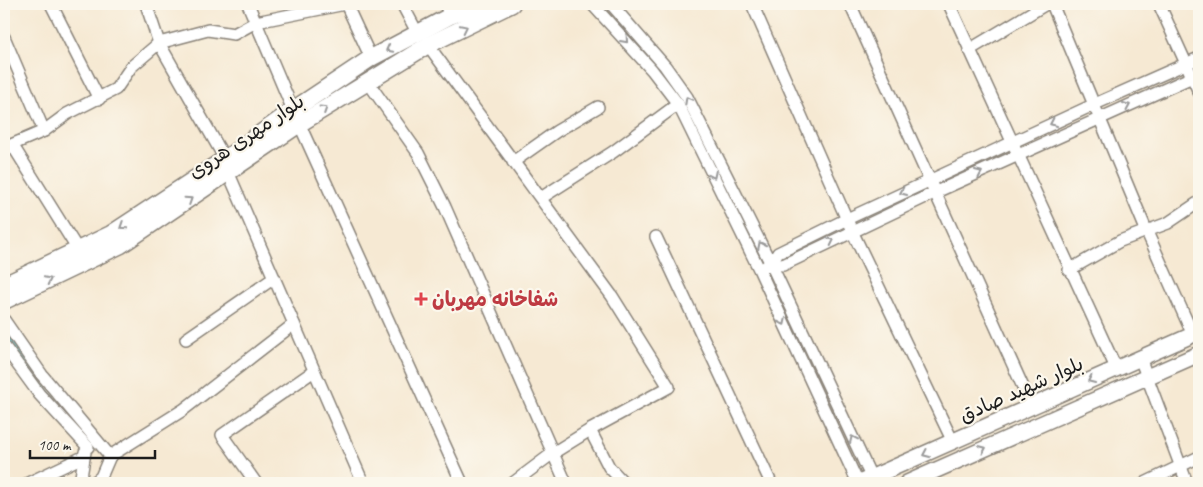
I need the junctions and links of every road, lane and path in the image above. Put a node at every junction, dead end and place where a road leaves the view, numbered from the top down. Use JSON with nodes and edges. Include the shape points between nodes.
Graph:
{"nodes":[{"id":1,"x":51,"y":4,"type":"edge"},
{"id":2,"x":146,"y":4,"type":"edge"},
{"id":3,"x":248,"y":4,"type":"edge"},
{"id":4,"x":345,"y":4,"type":"edge"},
{"id":5,"x":402,"y":4,"type":"edge"},
{"id":6,"x":480,"y":4,"type":"edge"},
{"id":7,"x":512,"y":4,"type":"edge"},
{"id":8,"x":592,"y":4,"type":"edge"},
{"id":9,"x":611,"y":4,"type":"edge"},
{"id":10,"x":752,"y":4,"type":"edge"},
{"id":11,"x":850,"y":4,"type":"edge"},
{"id":12,"x":949,"y":4,"type":"edge"},
{"id":13,"x":1046,"y":4,"type":"edge"},
{"id":14,"x":1052,"y":4,"type":"edge"},
{"id":15,"x":1159,"y":4,"type":"edge"},
{"id":16,"x":448,"y":10,"type":"edge"},
{"id":17,"x":256,"y":22,"type":"junction"},
{"id":18,"x":4,"y":37,"type":"edge"},
{"id":19,"x":423,"y":40,"type":"junction"},
{"id":20,"x":159,"y":43,"type":"junction"},
{"id":21,"x":969,"y":50,"type":"junction"},
{"id":22,"x":371,"y":58,"type":"junction"},
{"id":23,"x":1199,"y":58,"type":"edge"},
{"id":24,"x":1186,"y":64,"type":"junction"},
{"id":25,"x":1196,"y":75,"type":"edge"},
{"id":26,"x":368,"y":82,"type":"junction"},
{"id":27,"x":1199,"y":92,"type":"edge"},
{"id":28,"x":99,"y":99,"type":"junction"},
{"id":29,"x":678,"y":104,"type":"junction"},
{"id":30,"x":1095,"y":104,"type":"junction"},
{"id":31,"x":598,"y":107,"type":"dead end"},
{"id":32,"x":297,"y":117,"type":"junction"},
{"id":33,"x":1101,"y":117,"type":"junction"},
{"id":34,"x":44,"y":131,"type":"junction"},
{"id":35,"x":1012,"y":143,"type":"junction"},
{"id":36,"x":8,"y":147,"type":"edge"},
{"id":37,"x":1017,"y":155,"type":"junction"},
{"id":38,"x":513,"y":162,"type":"junction"},
{"id":39,"x":227,"y":166,"type":"junction"},
{"id":40,"x":930,"y":180,"type":"junction"},
{"id":41,"x":936,"y":192,"type":"junction"},
{"id":42,"x":541,"y":198,"type":"junction"},
{"id":43,"x":1199,"y":202,"type":"edge"},
{"id":44,"x":847,"y":219,"type":"junction"},
{"id":45,"x":852,"y":230,"type":"junction"},
{"id":46,"x":1147,"y":232,"type":"junction"},
{"id":47,"x":656,"y":237,"type":"dead end"},
{"id":48,"x":78,"y":250,"type":"junction"},
{"id":49,"x":770,"y":264,"type":"junction"},
{"id":50,"x":759,"y":269,"type":"junction"},
{"id":51,"x":1069,"y":270,"type":"junction"},
{"id":52,"x":274,"y":278,"type":"junction"},
{"id":53,"x":4,"y":285,"type":"edge"},
{"id":54,"x":4,"y":300,"type":"edge"},
{"id":55,"x":4,"y":320,"type":"edge"},
{"id":56,"x":294,"y":324,"type":"junction"},
{"id":57,"x":1196,"y":333,"type":"edge"},
{"id":58,"x":186,"y":339,"type":"dead end"},
{"id":59,"x":4,"y":346,"type":"edge"},
{"id":60,"x":1199,"y":354,"type":"edge"},
{"id":61,"x":1140,"y":358,"type":"junction"},
{"id":62,"x":1116,"y":368,"type":"junction"},
{"id":63,"x":314,"y":371,"type":"junction"},
{"id":64,"x":1148,"y":377,"type":"junction"},
{"id":65,"x":1032,"y":407,"type":"junction"},
{"id":66,"x":590,"y":430,"type":"junction"},
{"id":67,"x":100,"y":442,"type":"junction"},
{"id":68,"x":953,"y":442,"type":"junction"},
{"id":69,"x":85,"y":452,"type":"junction"},
{"id":70,"x":553,"y":453,"type":"junction"},
{"id":71,"x":110,"y":456,"type":"junction"},
{"id":72,"x":1199,"y":457,"type":"edge"},
{"id":73,"x":1179,"y":466,"type":"junction"},
{"id":74,"x":866,"y":482,"type":"edge"},
{"id":75,"x":28,"y":483,"type":"edge"},
{"id":76,"x":80,"y":483,"type":"edge"},
{"id":77,"x":93,"y":483,"type":"edge"},
{"id":78,"x":256,"y":483,"type":"edge"},
{"id":79,"x":363,"y":483,"type":"edge"},
{"id":80,"x":462,"y":483,"type":"edge"},
{"id":81,"x":513,"y":483,"type":"edge"},
{"id":82,"x":566,"y":483,"type":"edge"},
{"id":83,"x":624,"y":483,"type":"edge"},
{"id":84,"x":771,"y":483,"type":"edge"},
{"id":85,"x":906,"y":483,"type":"edge"},
{"id":86,"x":1146,"y":483,"type":"edge"},
{"id":87,"x":1187,"y":483,"type":"edge"}],
"edges":[{"from":1,"to":28,"type":"street"},
{"from":2,"to":20,"type":"street"},
{"from":3,"to":17,"type":"street"},
{"from":4,"to":17,"type":"street"},
{"from":4,"to":22,"type":"street"},
{"from":5,"to":19,"type":"street"},
{"from":6,"to":16,"type":"highway","name":"بلوار مهری هروی"},
{"from":19,"to":7,"type":"highway","name":"بلوار مهری هروی","one_way":true},
{"from":8,"to":29,"type":"street","one_way":true},
{"from":49,"to":9,"type":"street","one_way":true,"via":[[687,97],[665,66]]},
{"from":10,"to":44,"type":"street"},
{"from":11,"to":40,"type":"street"},
{"from":12,"to":21,"type":"street"},
{"from":13,"to":21,"type":"street"},
{"from":14,"to":30,"type":"street"},
{"from":15,"to":24,"type":"street"},
{"from":16,"to":19,"type":"highway","name":"بلوار مهری هروی"},
{"from":17,"to":20,"type":"street","via":[[234,34],[208,30]]},
{"from":17,"to":32,"type":"street"},
{"from":18,"to":34,"type":"street"},
{"from":19,"to":22,"type":"highway","name":"بلوار مهری هروی","one_way":true},
{"from":19,"to":26,"type":"highway","name":"بلوار مهری هروی"},
{"from":19,"to":38,"type":"street"},
{"from":20,"to":28,"type":"street","via":[[131,67],[116,89]]},
{"from":20,"to":39,"type":"street"},
{"from":21,"to":35,"type":"street"},
{"from":22,"to":32,"type":"highway","name":"بلوار مهری هروی"},
{"from":23,"to":24,"type":"street"},
{"from":24,"to":25,"type":"street"},
{"from":24,"to":30,"type":"street"},
{"from":25,"to":27,"type":"street"},
{"from":33,"to":25,"type":"street","one_way":true},
{"from":32,"to":26,"type":"highway","name":"بلوار مهری هروی","one_way":true},
{"from":26,"to":70,"type":"street","via":[[418,153],[445,207]]},
{"from":28,"to":34,"type":"street","via":[[67,114]]},
{"from":29,"to":42,"type":"street","via":[[613,152]]},
{"from":29,"to":50,"type":"street","one_way":true},
{"from":30,"to":33,"type":"street"},
{"from":30,"to":35,"type":"street","one_way":true},
{"from":31,"to":38,"type":"street"},
{"from":32,"to":39,"type":"highway","name":"بلوار مهری هروی"},
{"from":32,"to":80,"type":"street"},
{"from":33,"to":37,"type":"street"},
{"from":33,"to":46,"type":"street"},
{"from":34,"to":36,"type":"street"},
{"from":35,"to":37,"type":"street"},
{"from":35,"to":40,"type":"street"},
{"from":36,"to":48,"type":"street"},
{"from":41,"to":37,"type":"street","one_way":true},
{"from":37,"to":51,"type":"street"},
{"from":38,"to":42,"type":"street"},
{"from":39,"to":48,"type":"highway","name":"بلوار مهری هروی","one_way":true},
{"from":39,"to":52,"type":"street"},
{"from":54,"to":39,"type":"highway","name":"بلوار مهری هروی","one_way":true,"via":[[121,245]]},
{"from":40,"to":41,"type":"street"},
{"from":40,"to":44,"type":"street","one_way":true},
{"from":41,"to":45,"type":"street"},
{"from":41,"to":65,"type":"street"},
{"from":42,"to":66,"type":"street","via":[[612,296],[669,387]]},
{"from":43,"to":46,"type":"street","via":[[1168,223]]},
{"from":44,"to":45,"type":"street"},
{"from":44,"to":49,"type":"street","via":[[778,253]]},
{"from":49,"to":45,"type":"street","one_way":true,"via":[[783,264]]},
{"from":45,"to":68,"type":"street"},
{"from":46,"to":51,"type":"street","via":[[1120,241]]},
{"from":46,"to":57,"type":"street"},
{"from":47,"to":84,"type":"street"},
{"from":48,"to":53,"type":"highway","name":"بلوار مهری هروی"},
{"from":49,"to":50,"type":"street"},
{"from":74,"to":49,"type":"street","one_way":true},
{"from":50,"to":74,"type":"street","one_way":true},
{"from":51,"to":62,"type":"street"},
{"from":52,"to":56,"type":"street"},
{"from":52,"to":58,"type":"street"},
{"from":55,"to":67,"type":"street","via":[[42,375]]},
{"from":56,"to":63,"type":"street"},
{"from":56,"to":71,"type":"street","via":[[183,410]]},
{"from":57,"to":61,"type":"main road","name":"بلوار شهید صادق"},
{"from":59,"to":69,"type":"street"},
{"from":60,"to":64,"type":"main road","name":"بلوار شهید صادق"},
{"from":61,"to":62,"type":"main road","name":"بلوار شهید صادق"},
{"from":61,"to":64,"type":"street"},
{"from":62,"to":65,"type":"main road","name":"بلوار شهید صادق","one_way":true},
{"from":63,"to":78,"type":"street","via":[[222,435]]},
{"from":63,"to":79,"type":"street"},
{"from":64,"to":73,"type":"street"},
{"from":85,"to":64,"type":"main road","name":"بلوار شهید صادق","one_way":true},
{"from":65,"to":68,"type":"main road","name":"بلوار شهید صادق"},
{"from":66,"to":70,"type":"street"},
{"from":66,"to":83,"type":"street","via":[[609,468]]},
{"from":67,"to":69,"type":"street"},
{"from":67,"to":71,"type":"street"},
{"from":68,"to":74,"type":"main road","name":"بلوار شهید صادق","one_way":true},
{"from":69,"to":75,"type":"street"},
{"from":69,"to":76,"type":"street"},
{"from":70,"to":81,"type":"street"},
{"from":70,"to":82,"type":"street"},
{"from":71,"to":77,"type":"street","via":[[101,477]]},
{"from":72,"to":73,"type":"street"},
{"from":73,"to":86,"type":"street"},
{"from":73,"to":87,"type":"street"}]}
